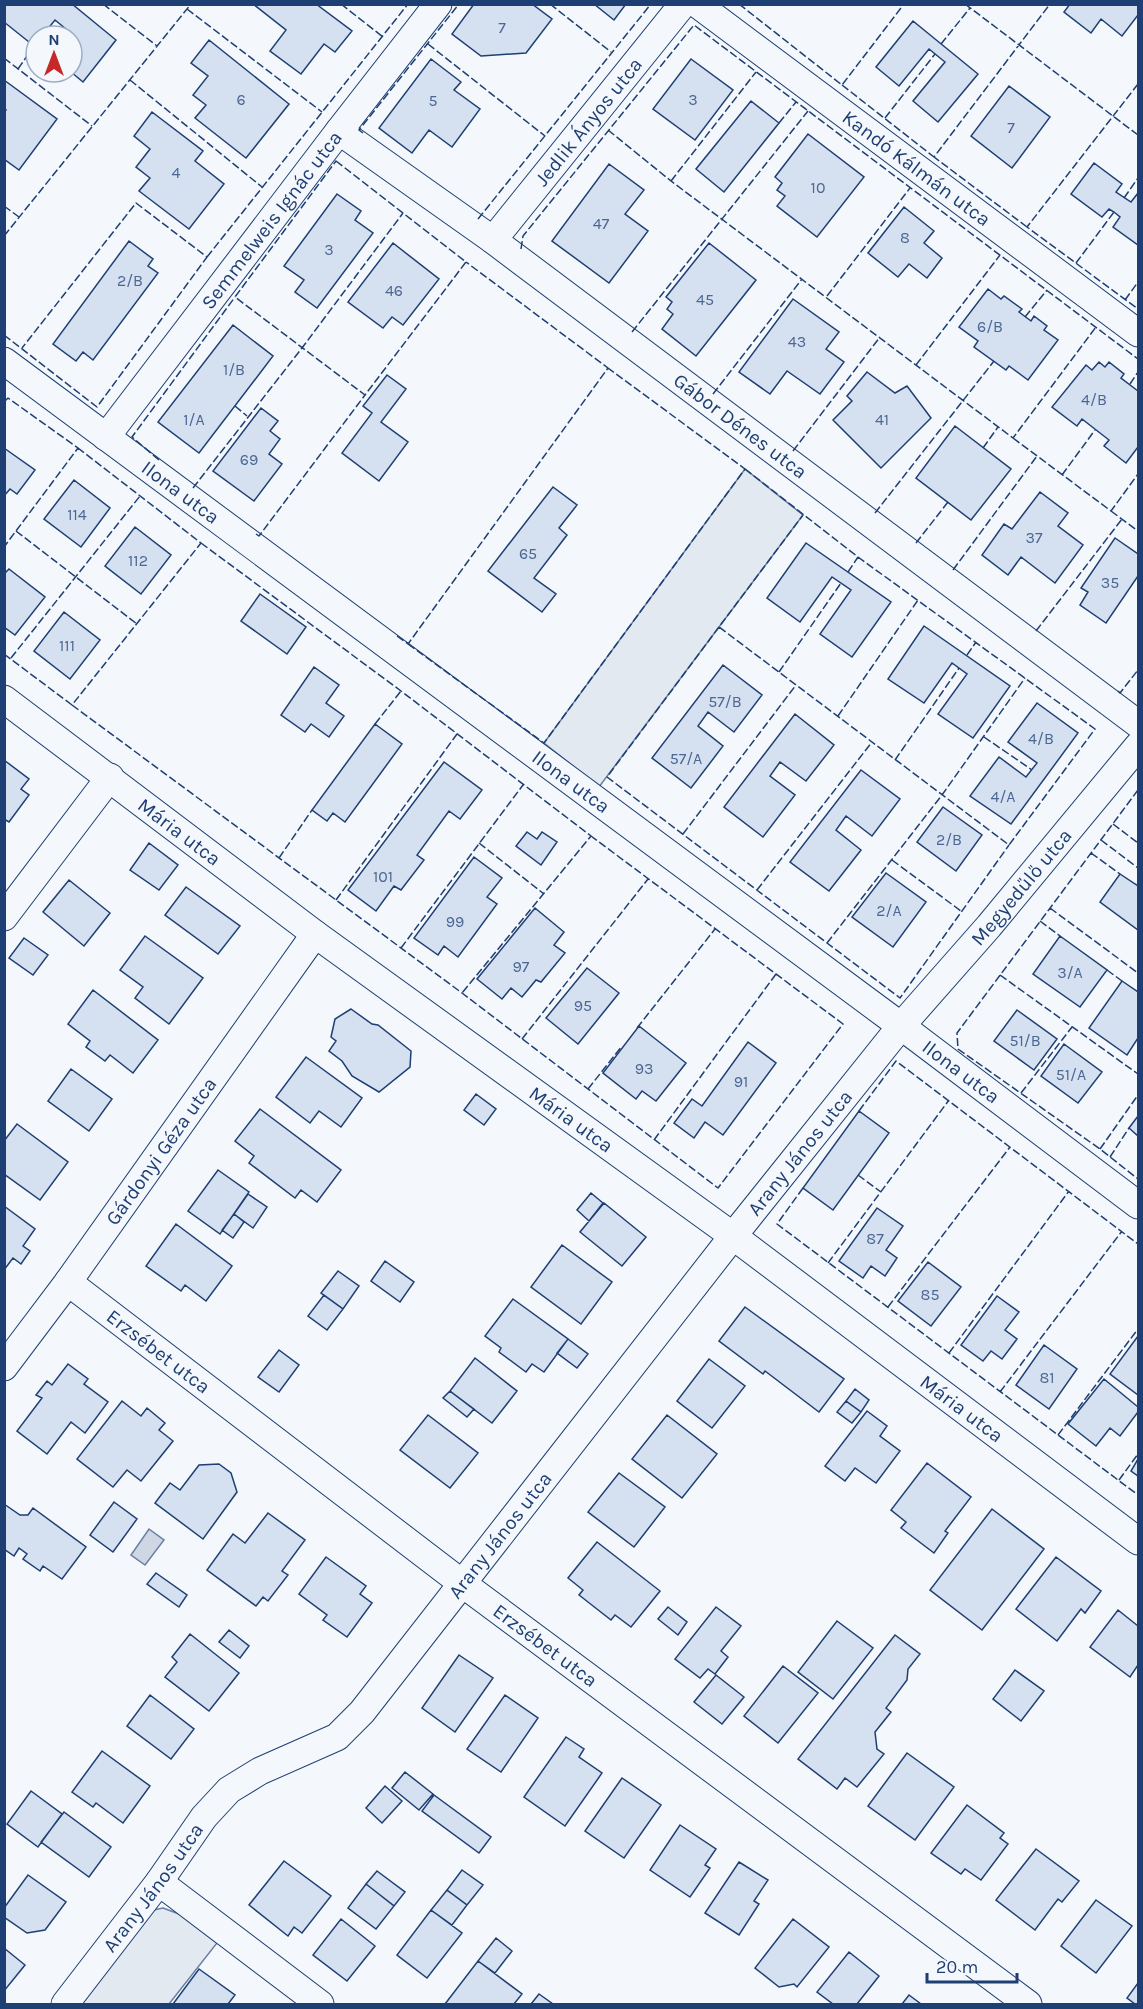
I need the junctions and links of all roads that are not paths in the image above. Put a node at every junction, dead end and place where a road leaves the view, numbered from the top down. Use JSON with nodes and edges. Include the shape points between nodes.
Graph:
{"nodes":[{"id":1,"x":438,"y":4,"type":"edge"},
{"id":2,"x":683,"y":4,"type":"edge"},
{"id":3,"x":697,"y":4,"type":"edge"},
{"id":4,"x":339,"y":131,"type":"junction"},
{"id":5,"x":494,"y":240,"type":"junction"},
{"id":6,"x":1138,"y":333,"type":"edge"},
{"id":7,"x":4,"y":361,"type":"edge"},
{"id":8,"x":106,"y":437,"type":"junction"},
{"id":9,"x":4,"y":699,"type":"edge"},
{"id":10,"x":1138,"y":724,"type":"edge"},
{"id":11,"x":1138,"y":746,"type":"edge"},
{"id":12,"x":110,"y":777,"type":"junction"},
{"id":13,"x":4,"y":917,"type":"edge"},
{"id":14,"x":315,"y":934,"type":"junction"},
{"id":15,"x":901,"y":1026,"type":"junction"},
{"id":16,"x":1138,"y":1205,"type":"edge"},
{"id":17,"x":733,"y":1236,"type":"junction"},
{"id":18,"x":68,"y":1281,"type":"junction"},
{"id":19,"x":4,"y":1367,"type":"edge"},
{"id":20,"x":1138,"y":1541,"type":"edge"},
{"id":21,"x":463,"y":1584,"type":"junction"},
{"id":22,"x":159,"y":1882,"type":"junction"},
{"id":23,"x":65,"y":2004,"type":"edge"},
{"id":24,"x":320,"y":2004,"type":"edge"},
{"id":25,"x":1028,"y":2004,"type":"edge"}],
"edges":[{"from":1,"to":4,"type":"street","name":"Semmelweis Ignác utca"},
{"from":2,"to":5,"type":"street","name":"Jedlik Ányos utca"},
{"from":3,"to":6,"type":"street","name":"Kandó Kálmán utca"},
{"from":4,"to":5,"type":"street","name":"Gábor Dénes utca"},
{"from":4,"to":8,"type":"street","name":"Semmelweis Ignác utca"},
{"from":5,"to":10,"type":"street","name":"Gábor Dénes utca"},
{"from":7,"to":8,"type":"street","name":"Ilona utca"},
{"from":8,"to":15,"type":"street","name":"Ilona utca"},
{"from":9,"to":12,"type":"street","name":"Mária utca"},
{"from":11,"to":15,"type":"street","name":"Megyedűlő utca"},
{"from":12,"to":13,"type":"street"},
{"from":12,"to":14,"type":"street","name":"Mária utca"},
{"from":14,"to":17,"type":"street","name":"Mária utca"},
{"from":14,"to":18,"type":"street","name":"Gárdonyi Géza utca"},
{"from":15,"to":16,"type":"street","name":"Ilona utca"},
{"from":15,"to":17,"type":"street","name":"Arany János utca"},
{"from":17,"to":20,"type":"street","name":"Mária utca"},
{"from":17,"to":21,"type":"street","name":"Arany János utca"},
{"from":18,"to":19,"type":"street","name":"Gárdonyi Géza utca"},
{"from":18,"to":21,"type":"street","name":"Erzsébet utca"},
{"from":21,"to":22,"type":"street","name":"Arany János utca","via":[[362,1712],[337,1737],[260,1771],[229,1790],[204,1817]]},
{"from":21,"to":25,"type":"street","name":"Erzsébet utca"},
{"from":22,"to":23,"type":"street","name":"Arany János utca"},
{"from":22,"to":24,"type":"street"}]}
